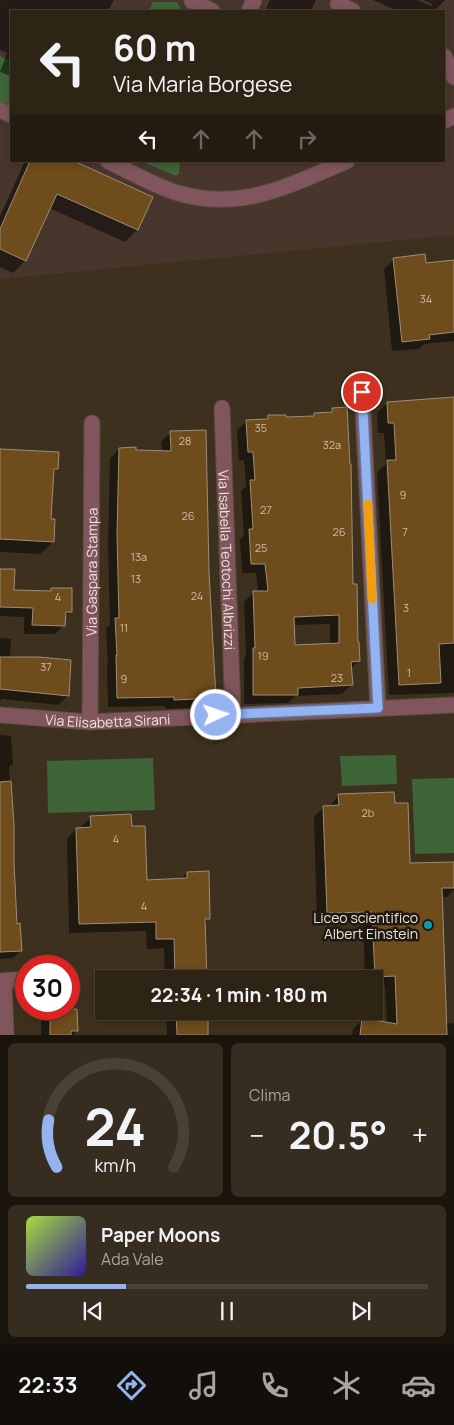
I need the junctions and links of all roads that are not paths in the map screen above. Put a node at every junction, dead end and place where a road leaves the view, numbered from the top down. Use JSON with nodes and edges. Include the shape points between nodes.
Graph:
{"nodes":[{"id":1,"x":191,"y":4,"type":"edge"},
{"id":2,"x":338,"y":4,"type":"dead end"},
{"id":3,"x":209,"y":10,"type":"edge"},
{"id":4,"x":351,"y":10,"type":"edge"},
{"id":5,"x":445,"y":58,"type":"edge"},
{"id":6,"x":454,"y":77,"type":"edge"},
{"id":7,"x":110,"y":162,"type":"edge"},
{"id":8,"x":345,"y":162,"type":"edge"},
{"id":9,"x":362,"y":392,"type":"dead end"},
{"id":10,"x":222,"y":408,"type":"dead end"},
{"id":11,"x":92,"y":423,"type":"dead end"},
{"id":12,"x":454,"y":705,"type":"edge"},
{"id":13,"x":378,"y":708,"type":"junction"},
{"id":14,"x":234,"y":714,"type":"junction"},
{"id":15,"x":0,"y":715,"type":"edge"},
{"id":16,"x":90,"y":722,"type":"junction"},
{"id":17,"x":15,"y":980,"type":"edge"},
{"id":18,"x":2,"y":981,"type":"edge"},
{"id":19,"x":6,"y":1035,"type":"edge"}],
"edges":[{"from":1,"to":3,"type":"street"},
{"from":2,"to":4,"type":"street"},
{"from":5,"to":6,"type":"street"},
{"from":7,"to":8,"type":"street","via":[[178,193],[214,200],[274,192]]},
{"from":9,"to":13,"type":"street"},
{"from":10,"to":14,"type":"street","name":"Via Isabella Teotochi Albrizzi"},
{"from":11,"to":16,"type":"street","name":"Via Gaspara Stampa"},
{"from":12,"to":13,"type":"street","name":"Via Elisabetta Sirani"},
{"from":13,"to":14,"type":"street","name":"Via Elisabetta Sirani"},
{"from":14,"to":16,"type":"street","name":"Via Elisabetta Sirani"},
{"from":15,"to":16,"type":"street","name":"Via Elisabetta Sirani"},
{"from":17,"to":18,"type":"street"},
{"from":18,"to":19,"type":"street"}]}
